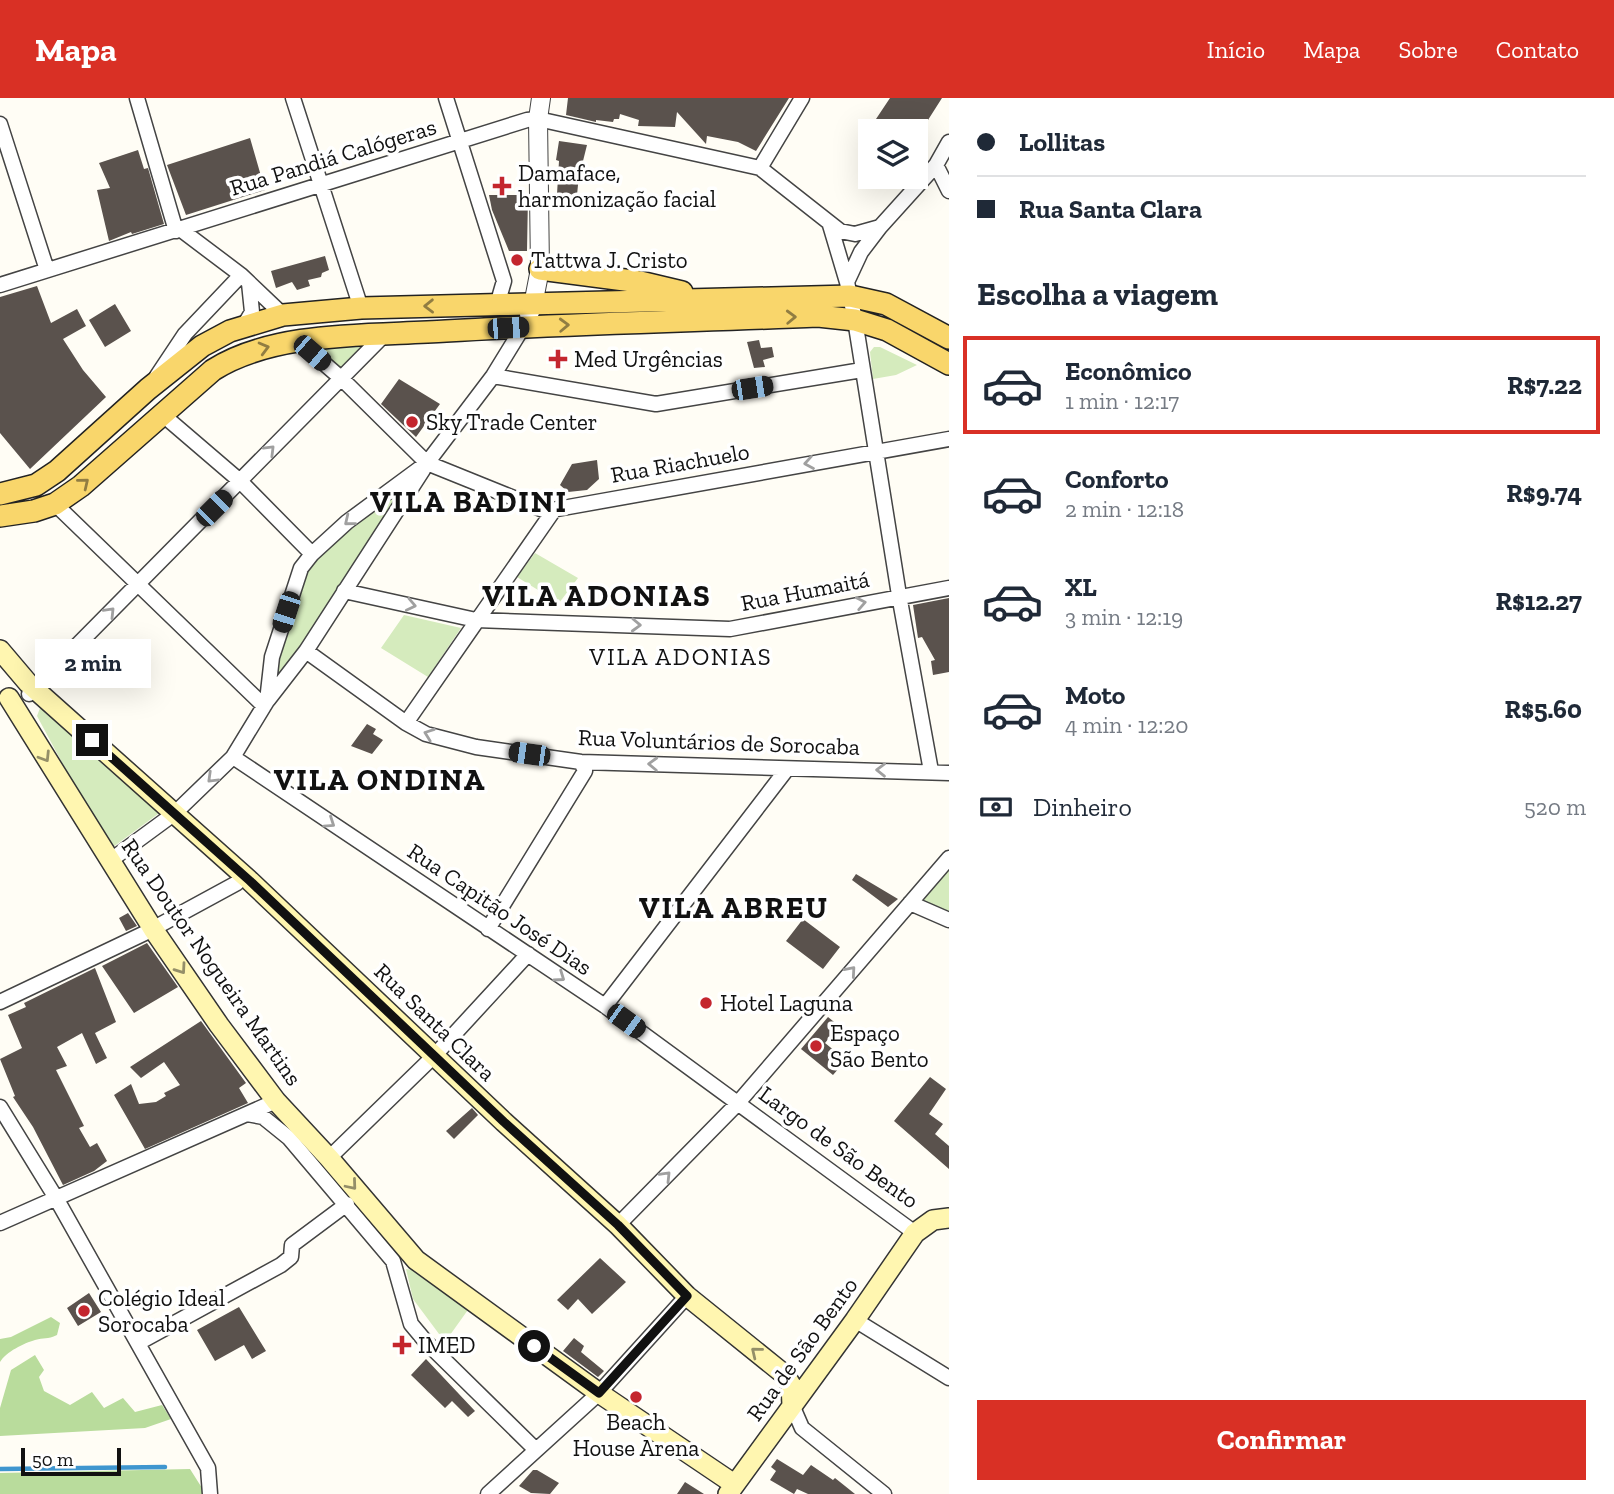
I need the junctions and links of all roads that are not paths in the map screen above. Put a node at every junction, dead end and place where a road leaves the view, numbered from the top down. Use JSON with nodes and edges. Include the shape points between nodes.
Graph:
{"nodes":[{"id":1,"x":137,"y":98,"type":"edge"},
{"id":2,"x":293,"y":98,"type":"edge"},
{"id":3,"x":446,"y":98,"type":"edge"},
{"id":4,"x":541,"y":98,"type":"edge"},
{"id":5,"x":802,"y":98,"type":"edge"},
{"id":6,"x":538,"y":119,"type":"junction"},
{"id":7,"x":0,"y":124,"type":"edge"},
{"id":8,"x":459,"y":141,"type":"junction"},
{"id":9,"x":949,"y":142,"type":"edge"},
{"id":10,"x":936,"y":165,"type":"junction"},
{"id":11,"x":760,"y":168,"type":"junction"},
{"id":12,"x":321,"y":184,"type":"junction"},
{"id":13,"x":949,"y":191,"type":"edge"},
{"id":14,"x":830,"y":225,"type":"junction"},
{"id":15,"x":880,"y":227,"type":"junction"},
{"id":16,"x":178,"y":230,"type":"junction"},
{"id":17,"x":540,"y":269,"type":"junction"},
{"id":18,"x":47,"y":270,"type":"junction"},
{"id":19,"x":245,"y":279,"type":"junction"},
{"id":20,"x":0,"y":285,"type":"edge"},
{"id":21,"x":849,"y":289,"type":"junction"},
{"id":22,"x":712,"y":298,"type":"junction"},
{"id":23,"x":497,"y":305,"type":"junction"},
{"id":24,"x":533,"y":305,"type":"junction"},
{"id":25,"x":361,"y":308,"type":"junction"},
{"id":26,"x":283,"y":315,"type":"junction"},
{"id":27,"x":855,"y":320,"type":"junction"},
{"id":28,"x":243,"y":327,"type":"junction"},
{"id":29,"x":523,"y":327,"type":"junction"},
{"id":30,"x":884,"y":329,"type":"junction"},
{"id":31,"x":384,"y":335,"type":"junction"},
{"id":32,"x":949,"y":338,"type":"edge"},
{"id":33,"x":297,"y":340,"type":"junction"},
{"id":34,"x":859,"y":347,"type":"junction"},
{"id":35,"x":949,"y":364,"type":"edge"},
{"id":36,"x":862,"y":370,"type":"junction"},
{"id":37,"x":493,"y":376,"type":"junction"},
{"id":38,"x":342,"y":379,"type":"junction"},
{"id":39,"x":148,"y":389,"type":"junction"},
{"id":40,"x":163,"y":415,"type":"junction"},
{"id":41,"x":949,"y":439,"type":"edge"},
{"id":42,"x":876,"y":451,"type":"junction"},
{"id":43,"x":427,"y":463,"type":"junction"},
{"id":44,"x":240,"y":481,"type":"junction"},
{"id":45,"x":0,"y":494,"type":"edge"},
{"id":46,"x":55,"y":504,"type":"junction"},
{"id":47,"x":554,"y":510,"type":"junction"},
{"id":48,"x":4,"y":517,"type":"edge"},
{"id":49,"x":312,"y":554,"type":"junction"},
{"id":50,"x":138,"y":584,"type":"junction"},
{"id":51,"x":949,"y":587,"type":"edge"},
{"id":52,"x":344,"y":591,"type":"junction"},
{"id":53,"x":899,"y":595,"type":"junction"},
{"id":54,"x":476,"y":620,"type":"junction"},
{"id":55,"x":0,"y":650,"type":"edge"},
{"id":56,"x":306,"y":651,"type":"junction"},
{"id":57,"x":275,"y":681,"type":"junction"},
{"id":58,"x":15,"y":690,"type":"edge"},
{"id":59,"x":265,"y":704,"type":"junction"},
{"id":60,"x":406,"y":723,"type":"junction"},
{"id":61,"x":233,"y":757,"type":"junction"},
{"id":62,"x":582,"y":762,"type":"junction"},
{"id":63,"x":787,"y":769,"type":"junction"},
{"id":64,"x":931,"y":771,"type":"junction"},
{"id":65,"x":949,"y":773,"type":"edge"},
{"id":66,"x":172,"y":811,"type":"junction"},
{"id":67,"x":109,"y":858,"type":"junction"},
{"id":68,"x":949,"y":858,"type":"edge"},
{"id":69,"x":243,"y":875,"type":"junction"},
{"id":70,"x":910,"y":903,"type":"junction"},
{"id":71,"x":949,"y":920,"type":"edge"},
{"id":72,"x":153,"y":929,"type":"junction"},
{"id":73,"x":488,"y":929,"type":"junction"},
{"id":74,"x":528,"y":954,"type":"junction"},
{"id":75,"x":0,"y":1002,"type":"edge"},
{"id":76,"x":605,"y":1006,"type":"junction"},
{"id":77,"x":435,"y":1055,"type":"junction"},
{"id":78,"x":737,"y":1104,"type":"junction"},
{"id":79,"x":0,"y":1107,"type":"edge"},
{"id":80,"x":247,"y":1114,"type":"junction"},
{"id":81,"x":280,"y":1114,"type":"junction"},
{"id":82,"x":329,"y":1158,"type":"junction"},
{"id":83,"x":56,"y":1198,"type":"junction"},
{"id":84,"x":347,"y":1204,"type":"junction"},
{"id":85,"x":949,"y":1218,"type":"edge"},
{"id":86,"x":0,"y":1223,"type":"edge"},
{"id":87,"x":618,"y":1225,"type":"junction"},
{"id":88,"x":915,"y":1233,"type":"junction"},
{"id":89,"x":687,"y":1296,"type":"junction"},
{"id":90,"x":855,"y":1320,"type":"junction"},
{"id":91,"x":138,"y":1343,"type":"junction"},
{"id":92,"x":949,"y":1378,"type":"edge"},
{"id":93,"x":599,"y":1393,"type":"junction"},
{"id":94,"x":792,"y":1405,"type":"junction"},
{"id":95,"x":776,"y":1427,"type":"junction"},
{"id":96,"x":802,"y":1428,"type":"junction"},
{"id":97,"x":535,"y":1449,"type":"junction"},
{"id":98,"x":731,"y":1489,"type":"edge"},
{"id":99,"x":210,"y":1494,"type":"edge"},
{"id":100,"x":488,"y":1494,"type":"edge"},
{"id":101,"x":884,"y":1494,"type":"edge"}],
"edges":[{"from":1,"to":16,"type":"street"},
{"from":2,"to":12,"type":"street"},
{"from":3,"to":8,"type":"street"},
{"from":4,"to":6,"type":"street"},
{"from":5,"to":11,"type":"street"},
{"from":6,"to":8,"type":"street","name":"Rua Pandiá Calógeras"},
{"from":6,"to":11,"type":"street","name":"Rua Pandiá Calógeras"},
{"from":6,"to":17,"type":"street"},
{"from":7,"to":18,"type":"street"},
{"from":8,"to":12,"type":"street","name":"Rua Pandiá Calógeras"},
{"from":8,"to":23,"type":"street","via":[[504,281]]},
{"from":9,"to":10,"type":"street"},
{"from":10,"to":13,"type":"street"},
{"from":10,"to":15,"type":"street"},
{"from":11,"to":14,"type":"street","name":"Rua Pandiá Calógeras"},
{"from":12,"to":16,"type":"street","name":"Rua Pandiá Calógeras"},
{"from":12,"to":25,"type":"street"},
{"from":14,"to":15,"type":"street","name":"Rua Pandiá Calógeras","via":[[855,234]]},
{"from":14,"to":21,"type":"street"},
{"from":15,"to":21,"type":"street","via":[[861,252]]},
{"from":16,"to":18,"type":"street","name":"Rua Pandiá Calógeras"},
{"from":16,"to":19,"type":"street"},
{"from":17,"to":22,"type":"main road","via":[[640,282]]},
{"from":17,"to":24,"type":"street"},
{"from":18,"to":20,"type":"street","name":"Rua Pandiá Calógeras"},
{"from":19,"to":26,"type":"street"},
{"from":19,"to":28,"type":"street","via":[[252,312]]},
{"from":19,"to":39,"type":"street","via":[[185,334]]},
{"from":21,"to":22,"type":"main road"},
{"from":21,"to":27,"type":"street"},
{"from":21,"to":32,"type":"main road"},
{"from":22,"to":24,"type":"main road"},
{"from":23,"to":24,"type":"main road"},
{"from":23,"to":25,"type":"main road","one_way":true},
{"from":24,"to":29,"type":"street"},
{"from":25,"to":26,"type":"main road"},
{"from":26,"to":28,"type":"main road"},
{"from":29,"to":27,"type":"main road","one_way":true,"via":[[818,316]]},
{"from":27,"to":30,"type":"main road"},
{"from":27,"to":34,"type":"street"},
{"from":28,"to":39,"type":"main road","via":[[202,346]]},
{"from":29,"to":31,"type":"main road"},
{"from":29,"to":37,"type":"street"},
{"from":30,"to":34,"type":"street","via":[[862,338]]},
{"from":30,"to":35,"type":"main road"},
{"from":31,"to":33,"type":"main road"},
{"from":31,"to":38,"type":"street"},
{"from":33,"to":38,"type":"street"},
{"from":40,"to":33,"type":"main road","one_way":true,"via":[[225,362]]},
{"from":34,"to":36,"type":"street"},
{"from":36,"to":37,"type":"street","via":[[656,404]]},
{"from":36,"to":42,"type":"street"},
{"from":37,"to":43,"type":"street"},
{"from":38,"to":43,"type":"street"},
{"from":44,"to":38,"type":"street","one_way":true},
{"from":39,"to":45,"type":"main road","via":[[57,471],[36,485]]},
{"from":40,"to":44,"type":"street"},
{"from":46,"to":40,"type":"main road","one_way":true},
{"from":41,"to":42,"type":"street","name":"Rua Riachuelo"},
{"from":42,"to":47,"type":"street","name":"Rua Riachuelo","one_way":true},
{"from":42,"to":53,"type":"street"},
{"from":43,"to":47,"type":"street","name":"Rua Riachuelo","via":[[546,511]]},
{"from":43,"to":49,"type":"street","one_way":true},
{"from":43,"to":52,"type":"street"},
{"from":44,"to":49,"type":"street"},
{"from":44,"to":50,"type":"street"},
{"from":46,"to":48,"type":"main road"},
{"from":46,"to":50,"type":"street"},
{"from":47,"to":54,"type":"street"},
{"from":49,"to":57,"type":"street","via":[[301,568],[272,657]]},
{"from":58,"to":50,"type":"street","one_way":true},
{"from":50,"to":59,"type":"street"},
{"from":51,"to":53,"type":"street","name":"Rua Humaitá"},
{"from":52,"to":54,"type":"street","name":"Rua Humaitá","one_way":true},
{"from":52,"to":56,"type":"street"},
{"from":54,"to":53,"type":"street","name":"Rua Humaitá","one_way":true,"via":[[730,629]]},
{"from":53,"to":64,"type":"street"},
{"from":54,"to":60,"type":"street"},
{"from":55,"to":58,"type":"main road","name":"Rua Santa Clara"},
{"from":56,"to":57,"type":"street"},
{"from":56,"to":60,"type":"street","name":"Rua Voluntários de Sorocaba"},
{"from":57,"to":59,"type":"street"},
{"from":58,"to":66,"type":"main road","name":"Rua Santa Clara"},
{"from":58,"to":67,"type":"main road","name":"Rua Doutor Nogueira Martins","one_way":true},
{"from":59,"to":61,"type":"street"},
{"from":62,"to":60,"type":"street","name":"Rua Voluntários de Sorocaba","one_way":true,"via":[[476,747],[426,734]]},
{"from":61,"to":66,"type":"street","one_way":true},
{"from":61,"to":73,"type":"street","name":"Rua Capitão José Dias","one_way":true},
{"from":63,"to":62,"type":"street","name":"Rua Voluntários de Sorocaba","one_way":true},
{"from":62,"to":73,"type":"street","via":[[585,771]]},
{"from":64,"to":63,"type":"street","name":"Rua Voluntários de Sorocaba","one_way":true},
{"from":63,"to":76,"type":"street"},
{"from":64,"to":65,"type":"street","name":"Rua Voluntários de Sorocaba"},
{"from":66,"to":67,"type":"street"},
{"from":66,"to":69,"type":"main road","name":"Rua Santa Clara"},
{"from":67,"to":72,"type":"main road","name":"Rua Doutor Nogueira Martins"},
{"from":68,"to":70,"type":"street"},
{"from":69,"to":72,"type":"street","via":[[237,883]]},
{"from":69,"to":77,"type":"main road","name":"Rua Santa Clara"},
{"from":70,"to":71,"type":"street"},
{"from":78,"to":70,"type":"street","one_way":true},
{"from":72,"to":75,"type":"street"},
{"from":72,"to":81,"type":"main road","name":"Rua Doutor Nogueira Martins","one_way":true},
{"from":73,"to":74,"type":"street","name":"Rua Capitão José Dias"},
{"from":74,"to":76,"type":"street","name":"Rua Capitão José Dias","one_way":true},
{"from":74,"to":77,"type":"street"},
{"from":76,"to":78,"type":"street","name":"Rua Capitão José Dias"},
{"from":77,"to":82,"type":"street"},
{"from":77,"to":87,"type":"main road","name":"Rua Santa Clara"},
{"from":87,"to":78,"type":"street","one_way":true},
{"from":78,"to":88,"type":"street","name":"Largo de São Bento"},
{"from":79,"to":83,"type":"street"},
{"from":80,"to":81,"type":"street"},
{"from":80,"to":81,"type":"street"},
{"from":80,"to":83,"type":"street"},
{"from":81,"to":82,"type":"main road","name":"Rua Doutor Nogueira Martins"},
{"from":81,"to":84,"type":"street"},
{"from":82,"to":93,"type":"main road","name":"Rua Doutor Nogueira Martins","one_way":true,"via":[[416,1260]]},
{"from":83,"to":86,"type":"street"},
{"from":83,"to":91,"type":"street"},
{"from":84,"to":91,"type":"street","via":[[292,1245],[291,1257],[281,1265]]},
{"from":84,"to":97,"type":"street","via":[[393,1261],[411,1324]]},
{"from":85,"to":88,"type":"main road","name":"Largo de São Bento","via":[[933,1220]]},
{"from":87,"to":89,"type":"main road","name":"Rua Santa Clara"},
{"from":88,"to":90,"type":"main road","name":"Rua de São Bento"},
{"from":89,"to":93,"type":"street"},
{"from":94,"to":89,"type":"main road","name":"Rua Santa Clara","one_way":true,"via":[[792,1388],[785,1375]]},
{"from":90,"to":92,"type":"street"},
{"from":90,"to":94,"type":"main road","name":"Rua de São Bento"},
{"from":91,"to":99,"type":"street","via":[[208,1468]]},
{"from":93,"to":97,"type":"street"},
{"from":93,"to":98,"type":"main road","name":"Rua Doutor Nogueira Martins"},
{"from":94,"to":95,"type":"main road","name":"Rua de São Bento"},
{"from":94,"to":96,"type":"street"},
{"from":95,"to":96,"type":"street"},
{"from":95,"to":98,"type":"main road","name":"Rua de São Bento"},
{"from":96,"to":101,"type":"street"},
{"from":97,"to":100,"type":"street"}]}
